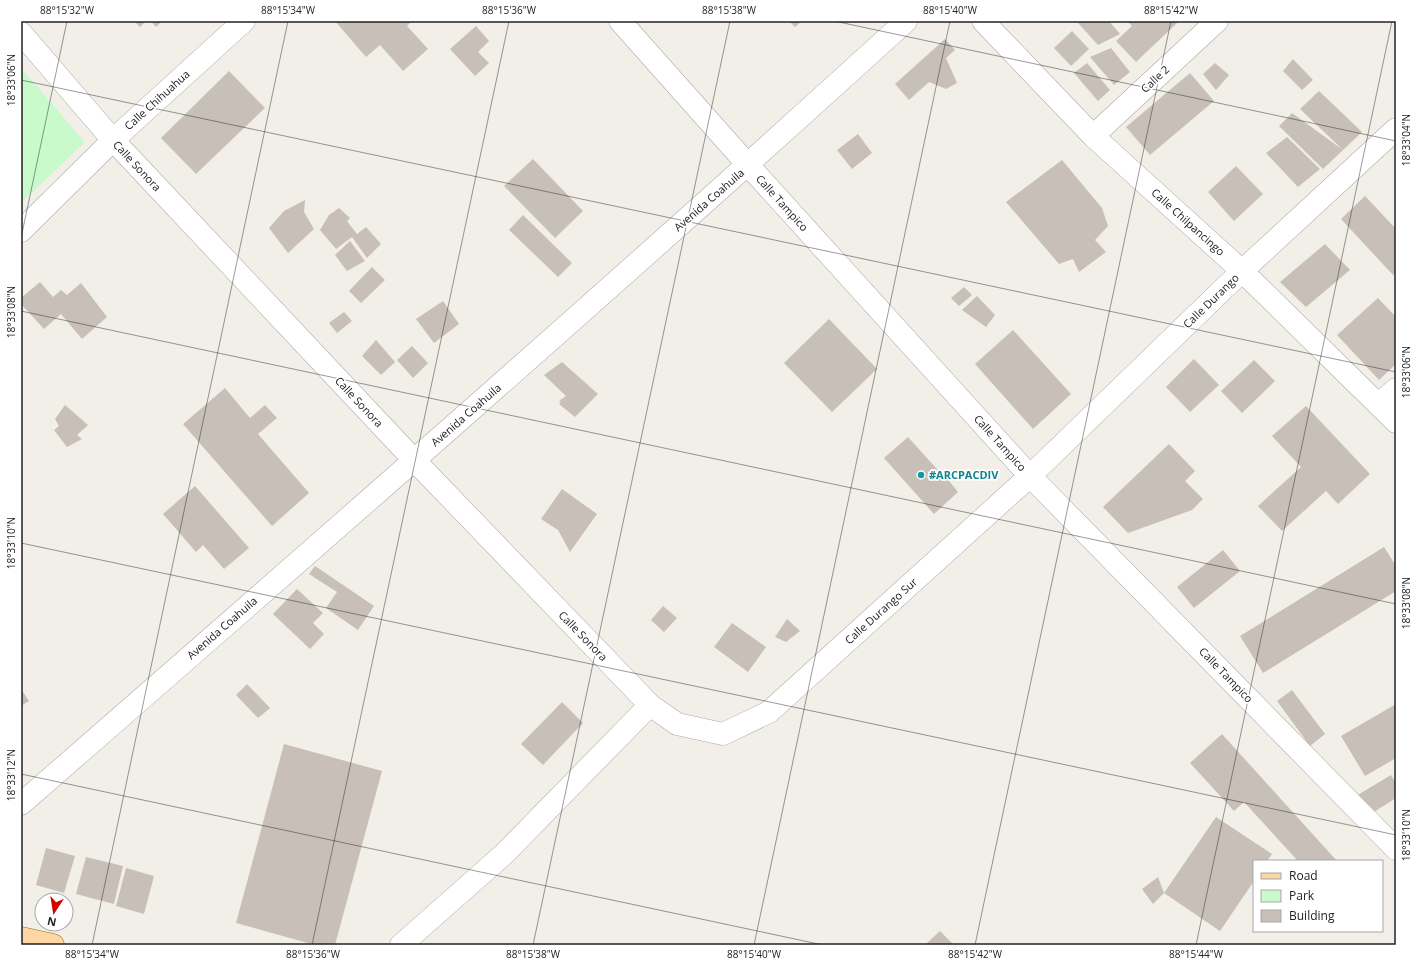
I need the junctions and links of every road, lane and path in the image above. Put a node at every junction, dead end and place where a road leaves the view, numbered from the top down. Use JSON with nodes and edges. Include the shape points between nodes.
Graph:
{"nodes":[{"id":1,"x":244,"y":21,"type":"edge"},
{"id":2,"x":620,"y":21,"type":"edge"},
{"id":3,"x":906,"y":21,"type":"edge"},
{"id":4,"x":983,"y":21,"type":"edge"},
{"id":5,"x":1217,"y":21,"type":"edge"},
{"id":6,"x":21,"y":34,"type":"edge"},
{"id":7,"x":1396,"y":130,"type":"edge"},
{"id":8,"x":1093,"y":136,"type":"junction"},
{"id":9,"x":113,"y":140,"type":"junction"},
{"id":10,"x":748,"y":165,"type":"junction"},
{"id":11,"x":21,"y":231,"type":"edge"},
{"id":12,"x":1242,"y":271,"type":"junction"},
{"id":13,"x":1396,"y":389,"type":"edge"},
{"id":14,"x":1379,"y":404,"type":"junction"},
{"id":15,"x":1396,"y":422,"type":"edge"},
{"id":16,"x":414,"y":460,"type":"junction"},
{"id":17,"x":1030,"y":476,"type":"junction"},
{"id":18,"x":650,"y":705,"type":"junction"},
{"id":19,"x":723,"y":734,"type":"joint"},
{"id":20,"x":21,"y":804,"type":"edge"},
{"id":21,"x":1396,"y":849,"type":"edge"},
{"id":22,"x":21,"y":938,"type":"edge"},
{"id":23,"x":52,"y":945,"type":"edge"},
{"id":24,"x":401,"y":945,"type":"edge"}],
"edges":[{"from":1,"to":9,"type":"street","name":"Calle Chihuahua"},
{"from":2,"to":10,"type":"street","name":"Calle Tampico"},
{"from":3,"to":10,"type":"street","name":"Avenida Coahuila"},
{"from":4,"to":8,"type":"street","name":"Calle Chilpancingo"},
{"from":5,"to":8,"type":"street","name":"Calle 2"},
{"from":6,"to":9,"type":"street","name":"Calle Sonora"},
{"from":7,"to":12,"type":"street","name":"Calle Durango"},
{"from":8,"to":12,"type":"street","name":"Calle Chilpancingo"},
{"from":9,"to":11,"type":"street","name":"Calle Chihuahua"},
{"from":9,"to":16,"type":"street","name":"Calle Sonora"},
{"from":10,"to":16,"type":"street","name":"Avenida Coahuila"},
{"from":10,"to":17,"type":"street","name":"Calle Tampico"},
{"from":12,"to":14,"type":"street","name":"Calle Chilpancingo"},
{"from":12,"to":17,"type":"street","name":"Calle Durango"},
{"from":13,"to":14,"type":"street"},
{"from":14,"to":15,"type":"street","name":"Calle Chilpancingo"},
{"from":16,"to":18,"type":"street","name":"Calle Sonora"},
{"from":16,"to":20,"type":"street","name":"Avenida Coahuila"},
{"from":17,"to":19,"type":"street","name":"Calle Durango Sur","via":[[769,712]]},
{"from":17,"to":21,"type":"street","name":"Calle Tampico"},
{"from":18,"to":19,"type":"street","name":"Calle Sonora","via":[[677,724]]},
{"from":18,"to":24,"type":"street","via":[[504,854]]},
{"from":22,"to":23,"type":"main road"}]}
